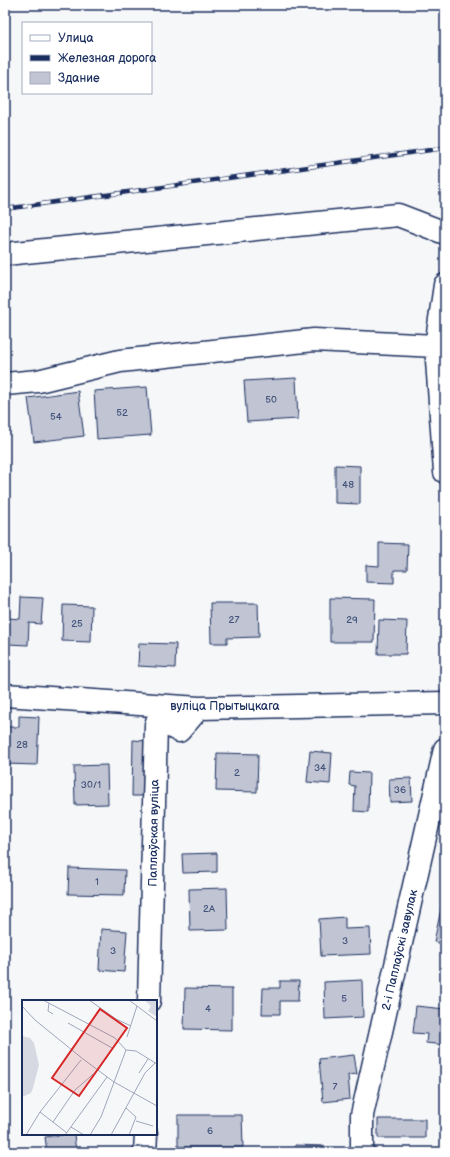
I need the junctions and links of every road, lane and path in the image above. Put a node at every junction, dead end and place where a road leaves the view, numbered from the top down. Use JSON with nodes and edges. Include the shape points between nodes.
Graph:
{"nodes":[{"id":1,"x":445,"y":233,"type":"edge"},
{"id":2,"x":5,"y":254,"type":"edge"},
{"id":3,"x":445,"y":285,"type":"edge"},
{"id":4,"x":436,"y":346,"type":"junction"},
{"id":5,"x":5,"y":384,"type":"edge"},
{"id":6,"x":445,"y":472,"type":"edge"},
{"id":7,"x":5,"y":695,"type":"edge"},
{"id":8,"x":445,"y":702,"type":"edge"},
{"id":9,"x":198,"y":708,"type":"junction"},
{"id":10,"x":445,"y":749,"type":"edge"},
{"id":11,"x":149,"y":1000,"type":"edge"},
{"id":12,"x":146,"y":1135,"type":"edge"},
{"id":13,"x":145,"y":1152,"type":"edge"},
{"id":14,"x":362,"y":1152,"type":"edge"}],
"edges":[{"from":1,"to":2,"type":"street","via":[[398,215]]},
{"from":3,"to":4,"type":"street"},
{"from":4,"to":5,"type":"street","via":[[314,340],[120,360],[38,381]]},
{"from":4,"to":6,"type":"street"},
{"from":7,"to":9,"type":"street","name":"вуліца Прытыцкага"},
{"from":8,"to":9,"type":"street","name":"вуліца Прытыцкага"},
{"from":9,"to":11,"type":"street","name":"Паплаўская вуліца","via":[[179,731],[158,719],[156,725]]},
{"from":10,"to":14,"type":"street","name":"2-і Паплаўскі завулак","via":[[362,1115]]},
{"from":12,"to":13,"type":"street"}]}
